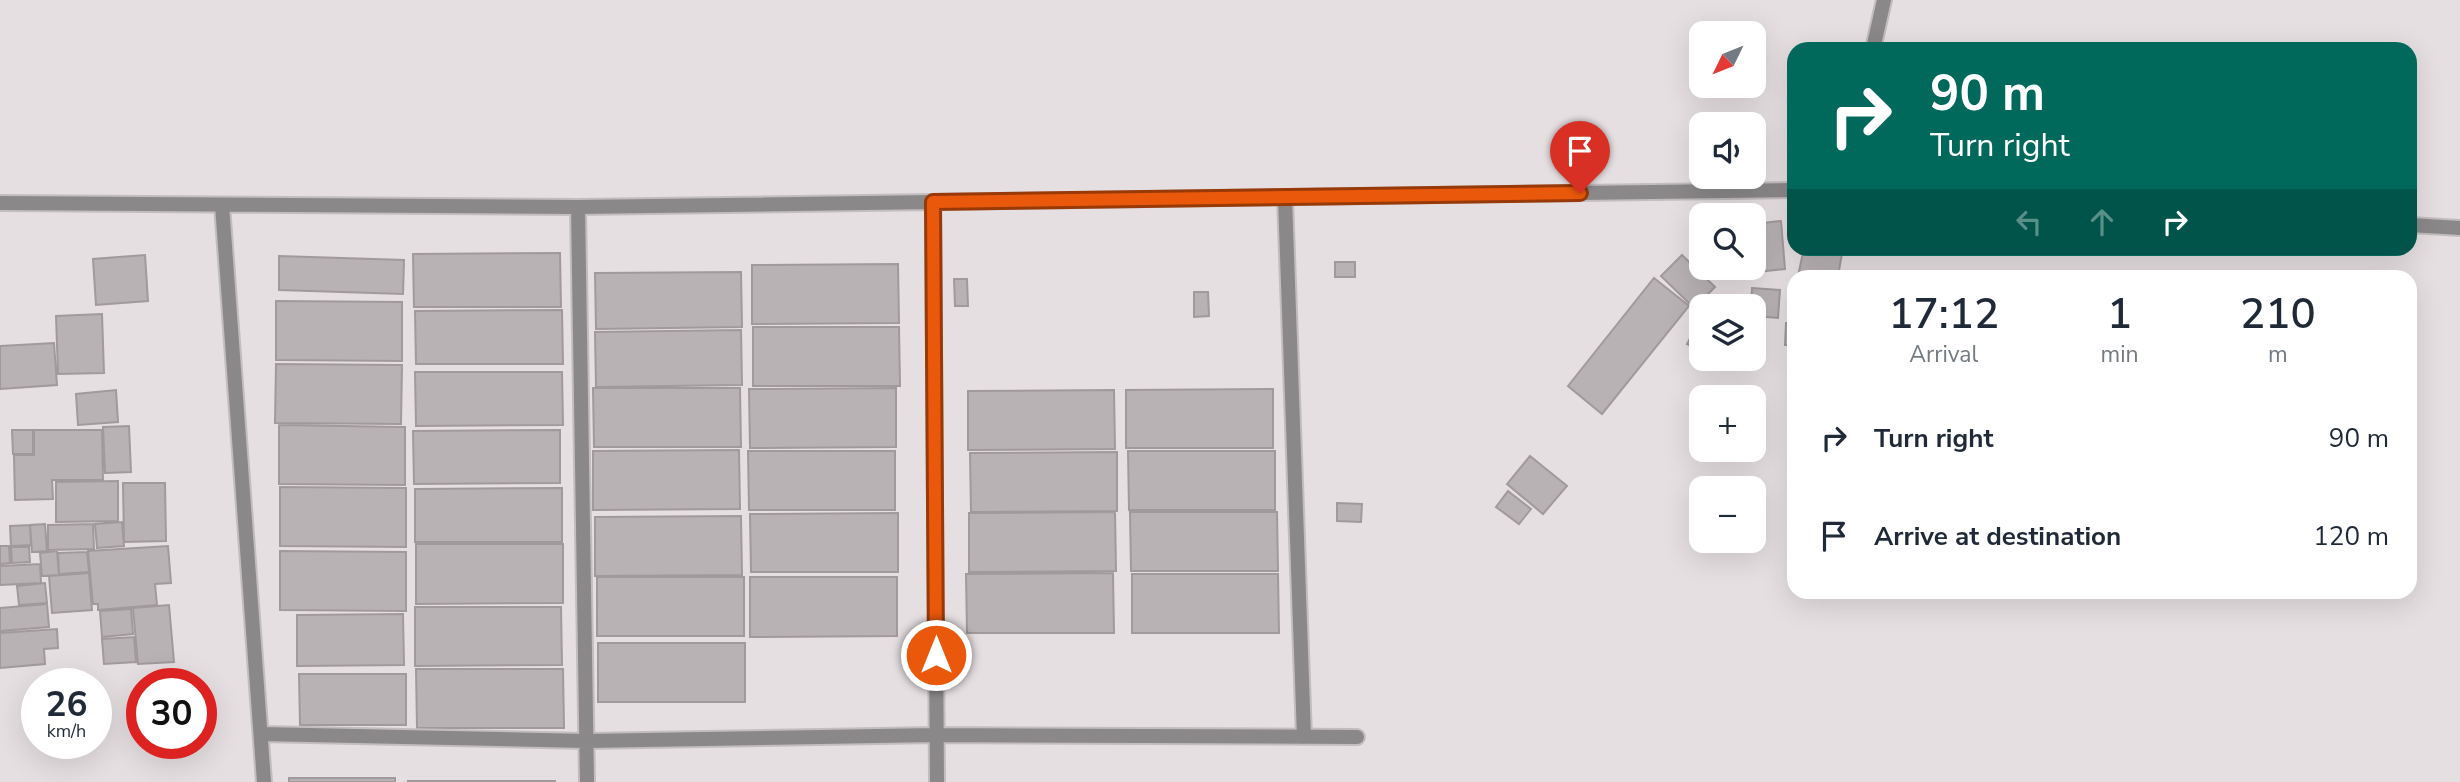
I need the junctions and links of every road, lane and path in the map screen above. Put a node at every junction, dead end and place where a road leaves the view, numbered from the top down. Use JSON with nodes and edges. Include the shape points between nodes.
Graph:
{"nodes":[{"id":1,"x":1884,"y":0,"type":"edge"},
{"id":2,"x":1875,"y":42,"type":"edge"},
{"id":3,"x":1787,"y":190,"type":"edge"},
{"id":4,"x":1285,"y":198,"type":"junction"},
{"id":5,"x":933,"y":202,"type":"junction"},
{"id":6,"x":0,"y":203,"type":"edge"},
{"id":7,"x":222,"y":205,"type":"junction"},
{"id":8,"x":578,"y":207,"type":"junction"},
{"id":9,"x":2417,"y":225,"type":"edge"},
{"id":10,"x":2460,"y":228,"type":"edge"},
{"id":11,"x":261,"y":734,"type":"junction"},
{"id":12,"x":936,"y":735,"type":"junction"},
{"id":13,"x":1304,"y":737,"type":"junction"},
{"id":14,"x":1357,"y":737,"type":"dead end"},
{"id":15,"x":586,"y":741,"type":"junction"},
{"id":16,"x":264,"y":782,"type":"edge"},
{"id":17,"x":587,"y":782,"type":"edge"},
{"id":18,"x":937,"y":782,"type":"edge"}],
"edges":[{"from":1,"to":2,"type":"street"},
{"from":3,"to":4,"type":"street"},
{"from":4,"to":5,"type":"street"},
{"from":4,"to":13,"type":"street"},
{"from":5,"to":8,"type":"street"},
{"from":5,"to":12,"type":"street"},
{"from":6,"to":7,"type":"street"},
{"from":7,"to":8,"type":"street"},
{"from":7,"to":11,"type":"street"},
{"from":8,"to":15,"type":"street"},
{"from":9,"to":10,"type":"street"},
{"from":11,"to":15,"type":"street"},
{"from":11,"to":16,"type":"street"},
{"from":12,"to":13,"type":"street"},
{"from":12,"to":15,"type":"street"},
{"from":12,"to":18,"type":"street"},
{"from":13,"to":14,"type":"street"},
{"from":15,"to":17,"type":"street"}]}
